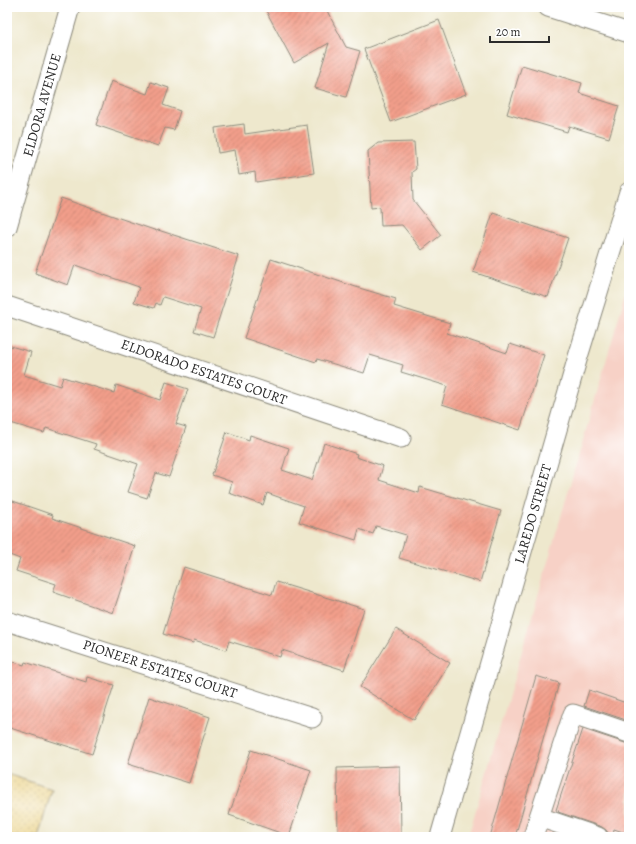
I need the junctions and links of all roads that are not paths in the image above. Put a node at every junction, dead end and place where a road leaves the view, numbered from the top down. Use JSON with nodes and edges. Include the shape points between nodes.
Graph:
{"nodes":[{"id":1,"x":70,"y":7,"type":"edge"},
{"id":2,"x":548,"y":7,"type":"edge"},
{"id":3,"x":629,"y":33,"type":"edge"},
{"id":4,"x":629,"y":192,"type":"edge"},
{"id":5,"x":7,"y":227,"type":"edge"},
{"id":6,"x":7,"y":306,"type":"edge"},
{"id":7,"x":401,"y":438,"type":"dead end"},
{"id":8,"x":7,"y":621,"type":"edge"},
{"id":9,"x":312,"y":718,"type":"dead end"},
{"id":10,"x":629,"y":733,"type":"edge"},
{"id":11,"x":539,"y":817,"type":"junction"},
{"id":12,"x":440,"y":837,"type":"edge"},
{"id":13,"x":533,"y":837,"type":"edge"},
{"id":14,"x":598,"y":837,"type":"edge"}],
"edges":[{"from":1,"to":5,"type":"street","name":"ELDORA AVENUE"},
{"from":2,"to":3,"type":"street"},
{"from":4,"to":12,"type":"street","name":"LAREDO STREET","via":[[577,360]]},
{"from":6,"to":7,"type":"street","name":"ELDORADO ESTATES COURT"},
{"from":8,"to":9,"type":"street","name":"PIONEER ESTATES COURT"},
{"from":10,"to":11,"type":"street","via":[[573,714]]},
{"from":11,"to":13,"type":"street"},
{"from":11,"to":14,"type":"street"}]}
